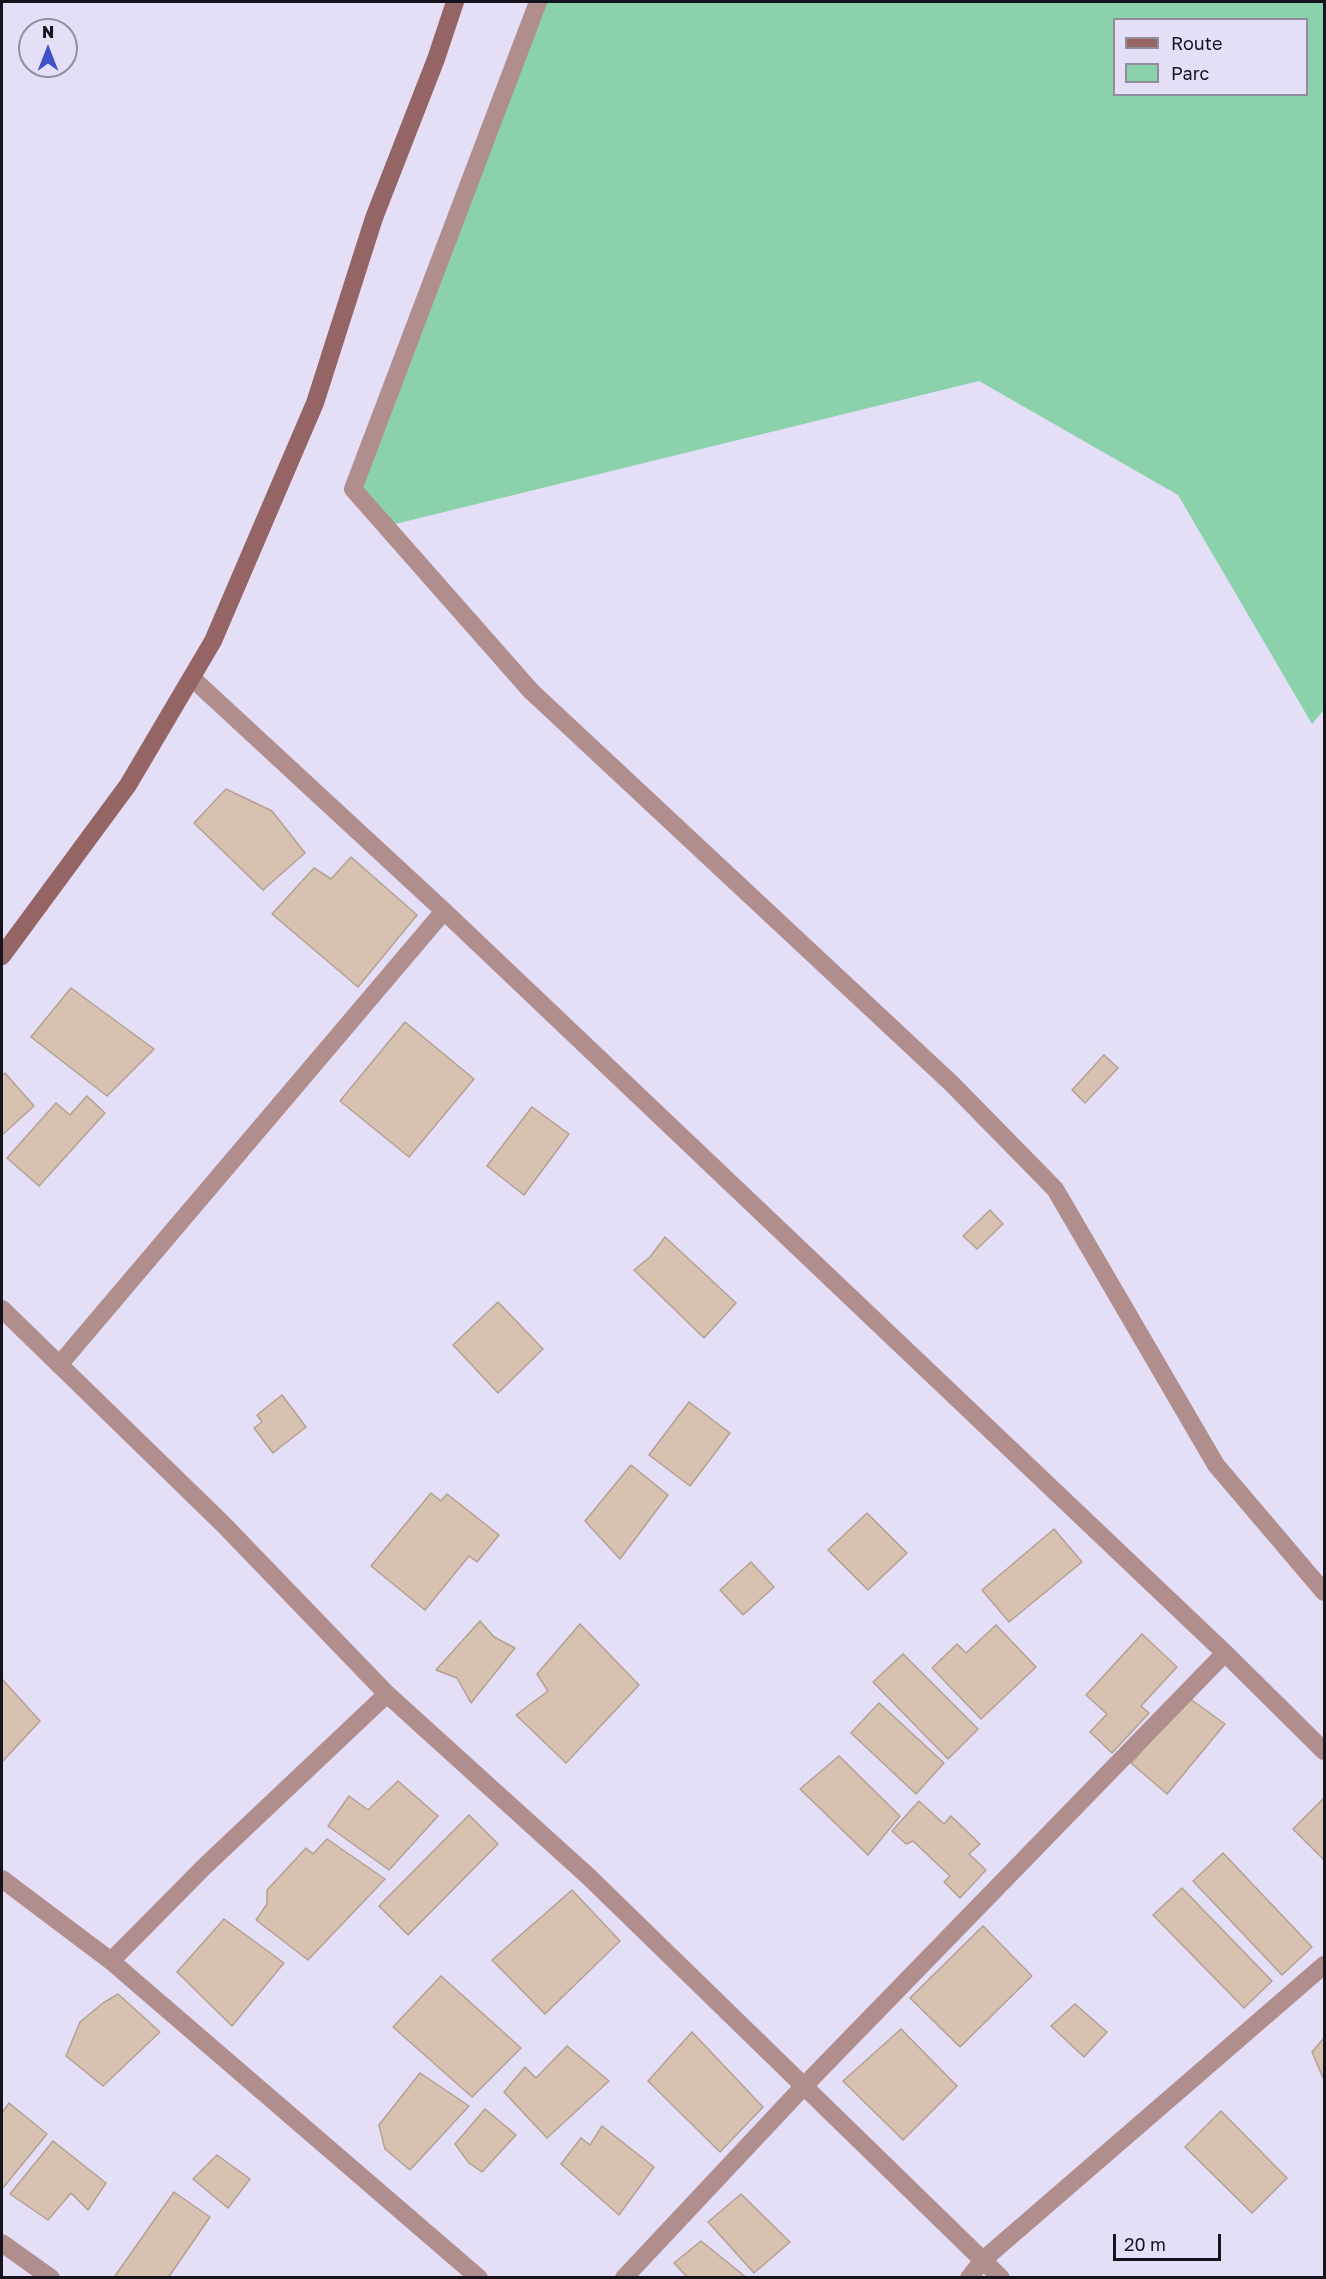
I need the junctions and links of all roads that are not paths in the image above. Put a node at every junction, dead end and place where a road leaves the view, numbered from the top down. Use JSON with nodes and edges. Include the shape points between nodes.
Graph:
{"nodes":[{"id":1,"x":455,"y":2,"type":"edge"},
{"id":2,"x":538,"y":2,"type":"edge"},
{"id":3,"x":192,"y":678,"type":"junction"},
{"id":4,"x":444,"y":911,"type":"junction"},
{"id":5,"x":2,"y":956,"type":"edge"},
{"id":6,"x":2,"y":1309,"type":"edge"},
{"id":7,"x":59,"y":1365,"type":"junction"},
{"id":8,"x":1324,"y":1592,"type":"edge"},
{"id":9,"x":1225,"y":1653,"type":"junction"},
{"id":10,"x":387,"y":1694,"type":"junction"},
{"id":11,"x":1324,"y":1751,"type":"edge"},
{"id":12,"x":2,"y":1879,"type":"edge"},
{"id":13,"x":111,"y":1961,"type":"junction"},
{"id":14,"x":1324,"y":1965,"type":"edge"},
{"id":15,"x":804,"y":2086,"type":"junction"},
{"id":16,"x":2,"y":2243,"type":"edge"},
{"id":17,"x":982,"y":2260,"type":"junction"},
{"id":18,"x":51,"y":2277,"type":"edge"},
{"id":19,"x":479,"y":2277,"type":"edge"},
{"id":20,"x":624,"y":2277,"type":"edge"},
{"id":21,"x":969,"y":2277,"type":"edge"},
{"id":22,"x":1000,"y":2277,"type":"edge"}],
"edges":[{"from":1,"to":3,"type":"street","via":[[374,218],[315,403],[213,641]]},
{"from":2,"to":8,"type":"street","via":[[353,489],[531,691],[951,1083],[1055,1189],[1216,1465]]},
{"from":3,"to":4,"type":"street"},
{"from":3,"to":5,"type":"street","via":[[128,785]]},
{"from":4,"to":7,"type":"street"},
{"from":4,"to":9,"type":"street"},
{"from":6,"to":7,"type":"street"},
{"from":7,"to":10,"type":"street","via":[[223,1524]]},
{"from":9,"to":11,"type":"street"},
{"from":9,"to":15,"type":"street"},
{"from":10,"to":13,"type":"street"},
{"from":10,"to":15,"type":"street","via":[[589,1877]]},
{"from":12,"to":13,"type":"street"},
{"from":13,"to":19,"type":"street"},
{"from":14,"to":17,"type":"street"},
{"from":15,"to":17,"type":"street"},
{"from":15,"to":20,"type":"street"},
{"from":16,"to":18,"type":"street"},
{"from":17,"to":21,"type":"street"},
{"from":17,"to":22,"type":"street"}]}
